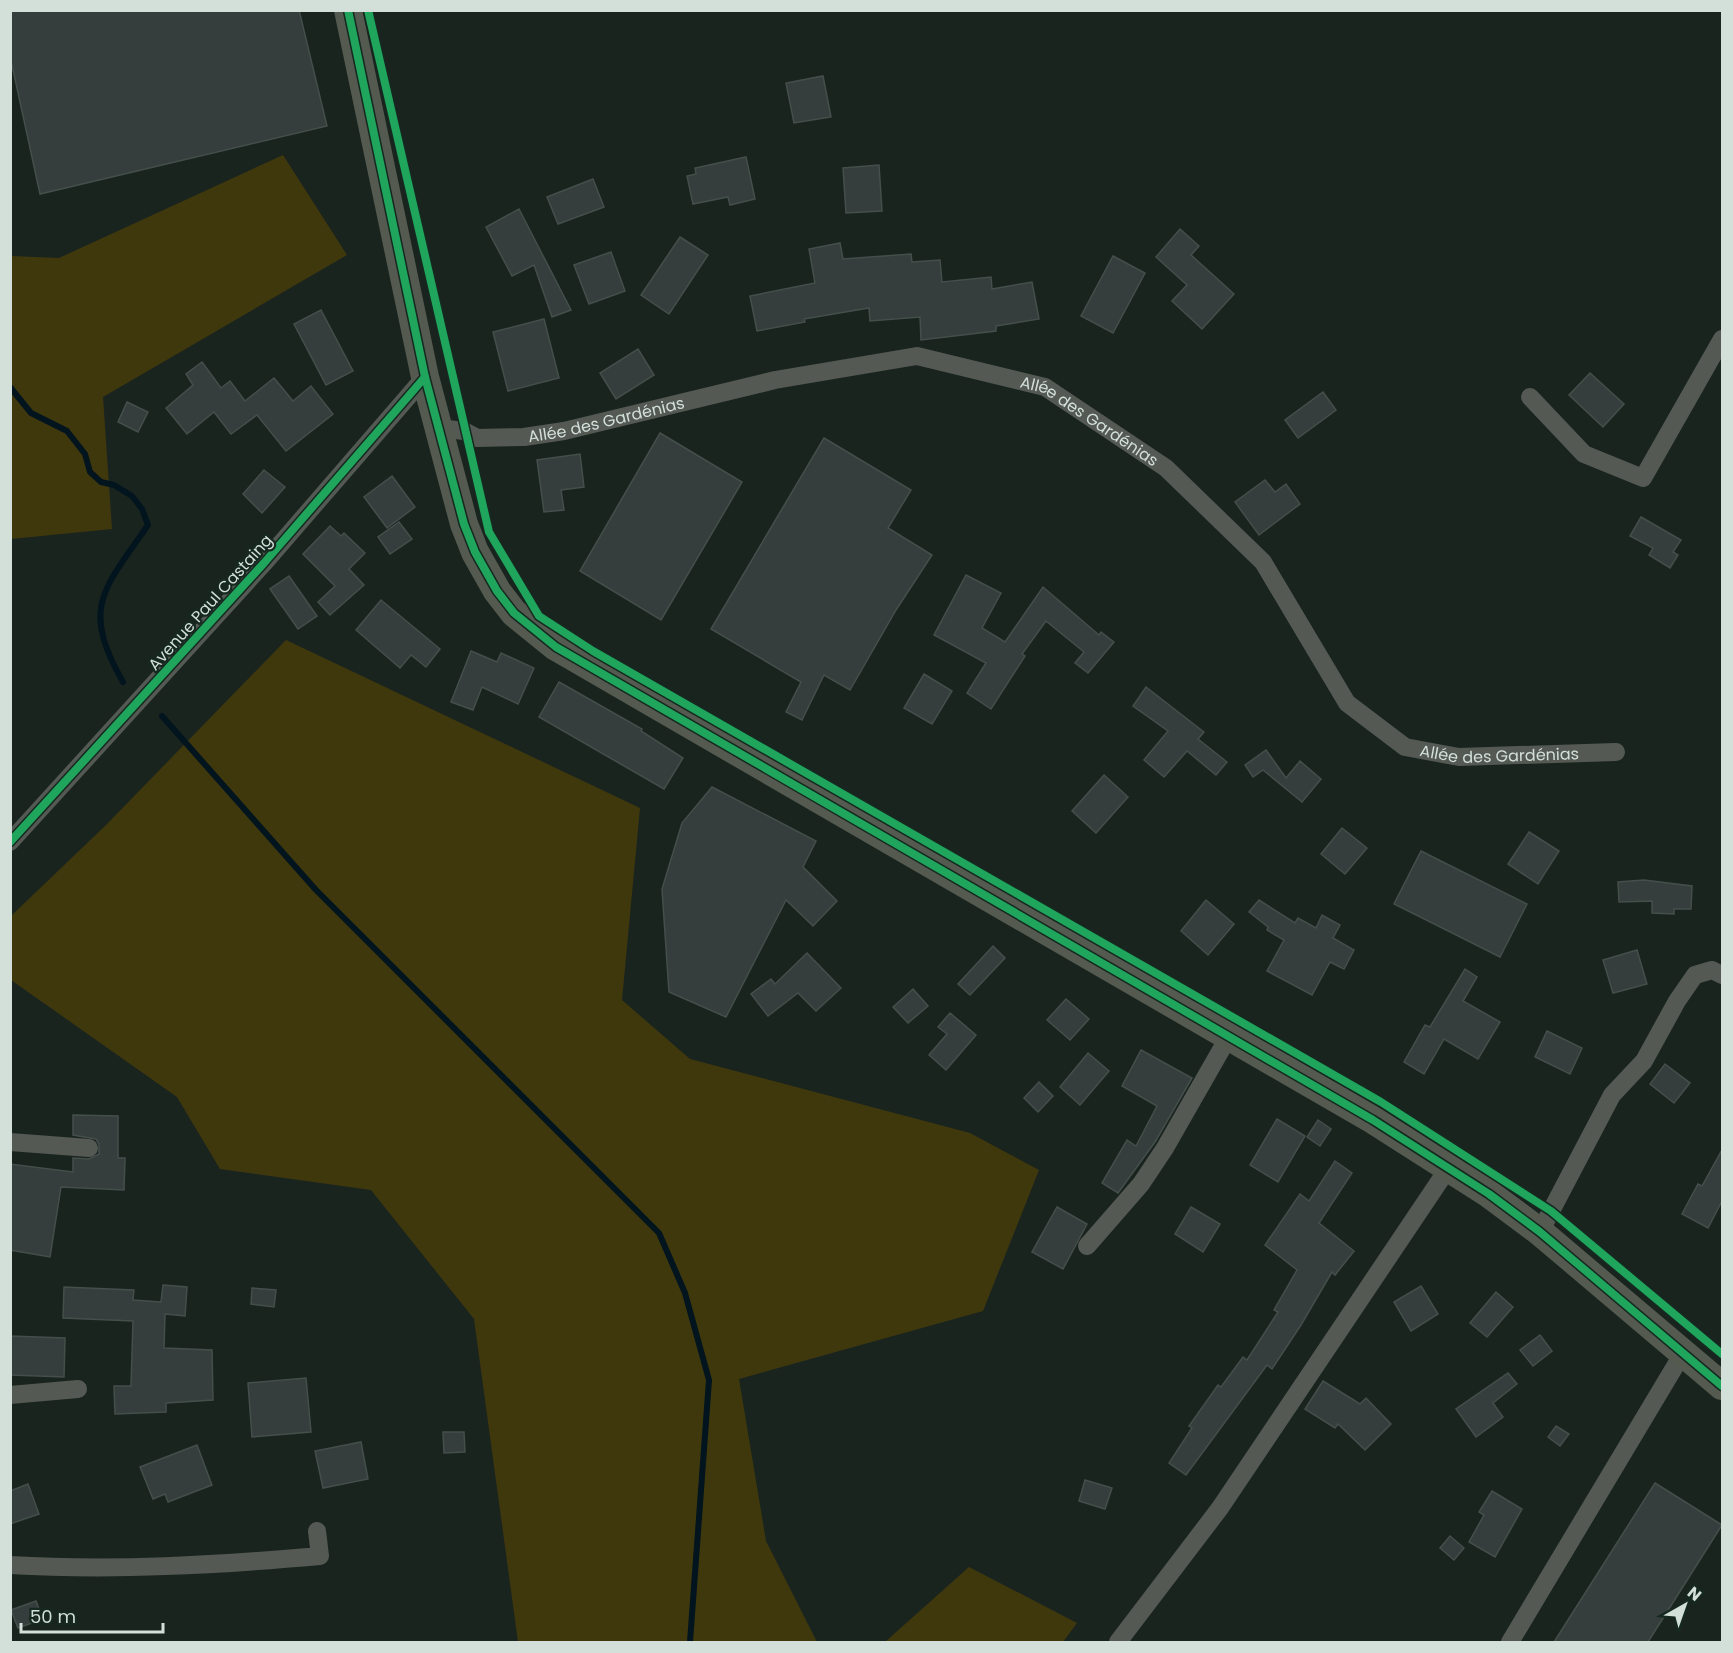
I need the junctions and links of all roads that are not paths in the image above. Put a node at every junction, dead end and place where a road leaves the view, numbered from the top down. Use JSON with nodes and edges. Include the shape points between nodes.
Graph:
{"nodes":[{"id":1,"x":348,"y":10,"type":"edge"},
{"id":2,"x":1722,"y":339,"type":"edge"},
{"id":3,"x":425,"y":378,"type":"junction"},
{"id":4,"x":1530,"y":397,"type":"dead end"},
{"id":5,"x":439,"y":428,"type":"junction"},
{"id":6,"x":1616,"y":752,"type":"dead end"},
{"id":7,"x":10,"y":842,"type":"edge"},
{"id":8,"x":1722,"y":975,"type":"edge"},
{"id":9,"x":1229,"y":1036,"type":"junction"},
{"id":10,"x":10,"y":1142,"type":"edge"},
{"id":11,"x":89,"y":1148,"type":"dead end"},
{"id":12,"x":1449,"y":1167,"type":"junction"},
{"id":13,"x":1540,"y":1232,"type":"junction"},
{"id":14,"x":1087,"y":1246,"type":"dead end"},
{"id":15,"x":1683,"y":1353,"type":"junction"},
{"id":16,"x":1722,"y":1386,"type":"edge"},
{"id":17,"x":78,"y":1389,"type":"dead end"},
{"id":18,"x":10,"y":1395,"type":"edge"},
{"id":19,"x":316,"y":1531,"type":"dead end"},
{"id":20,"x":10,"y":1565,"type":"edge"},
{"id":21,"x":1118,"y":1642,"type":"edge"},
{"id":22,"x":1510,"y":1642,"type":"edge"}],
"edges":[{"from":1,"to":3,"type":"main road"},
{"from":2,"to":4,"type":"street","via":[[1643,478],[1584,454]]},
{"from":3,"to":5,"type":"main road"},
{"from":3,"to":7,"type":"street","name":"Avenue Paul Castaing","via":[[264,563]]},
{"from":5,"to":6,"type":"street","name":"Allée des Gardénias","via":[[464,431],[477,438],[564,431],[775,380],[917,356],[1045,387],[1166,468],[1263,562],[1347,703],[1405,747],[1459,757]]},
{"from":5,"to":9,"type":"main road","via":[[475,552],[497,591],[534,631],[555,647]]},
{"from":8,"to":13,"type":"street","via":[[1712,970],[1695,975],[1644,1061],[1612,1095]]},
{"from":9,"to":12,"type":"main road"},
{"from":9,"to":14,"type":"street","via":[[1141,1184]]},
{"from":10,"to":11,"type":"street"},
{"from":12,"to":13,"type":"main road"},
{"from":12,"to":21,"type":"street","via":[[1220,1508]]},
{"from":13,"to":15,"type":"main road"},
{"from":15,"to":16,"type":"main road"},
{"from":15,"to":22,"type":"street"},
{"from":17,"to":18,"type":"street"},
{"from":19,"to":20,"type":"street","via":[[320,1556],[243,1563],[85,1568]]}]}
